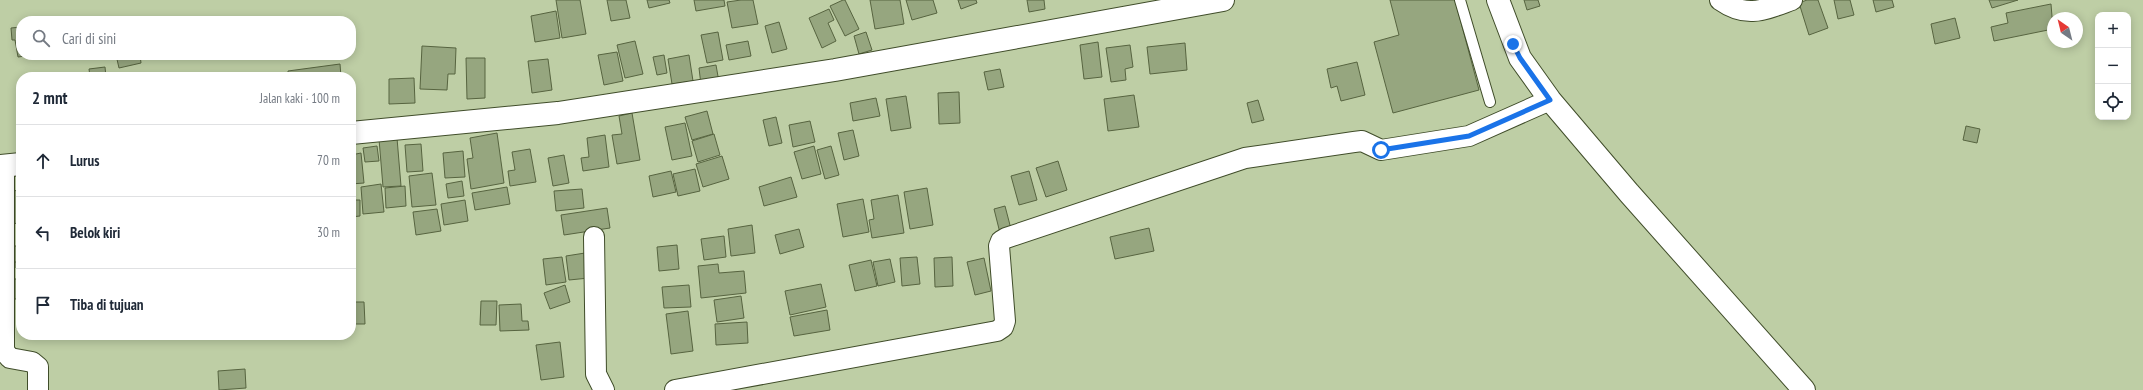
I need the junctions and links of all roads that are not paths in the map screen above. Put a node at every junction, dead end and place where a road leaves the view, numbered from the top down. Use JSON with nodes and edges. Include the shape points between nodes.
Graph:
{"nodes":[{"id":1,"x":1224,"y":0,"type":"edge"},
{"id":2,"x":1460,"y":0,"type":"edge"},
{"id":3,"x":1498,"y":0,"type":"edge"},
{"id":4,"x":1720,"y":0,"type":"edge"},
{"id":5,"x":1792,"y":0,"type":"edge"},
{"id":6,"x":1550,"y":100,"type":"junction"},
{"id":7,"x":1490,"y":102,"type":"dead end"},
{"id":8,"x":356,"y":133,"type":"edge"},
{"id":9,"x":8,"y":165,"type":"edge"},
{"id":10,"x":594,"y":237,"type":"dead end"},
{"id":11,"x":38,"y":390,"type":"edge"},
{"id":12,"x":604,"y":390,"type":"edge"},
{"id":13,"x":675,"y":390,"type":"edge"},
{"id":14,"x":1804,"y":390,"type":"edge"}],
"edges":[{"from":1,"to":8,"type":"street","via":[[835,70],[558,113]]},
{"from":2,"to":7,"type":"lane"},
{"from":3,"to":6,"type":"street","via":[[1520,58]]},
{"from":4,"to":5,"type":"street","via":[[1744,12],[1766,9]]},
{"from":6,"to":13,"type":"street","via":[[1469,136],[1381,150],[1362,142],[1354,142],[1245,158],[1006,238],[999,246],[1005,321],[997,332]]},
{"from":6,"to":14,"type":"street","via":[[1629,194]]},
{"from":9,"to":11,"type":"street","via":[[4,351],[10,358],[32,362],[38,367]]},
{"from":10,"to":12,"type":"street","via":[[596,374]]}]}
